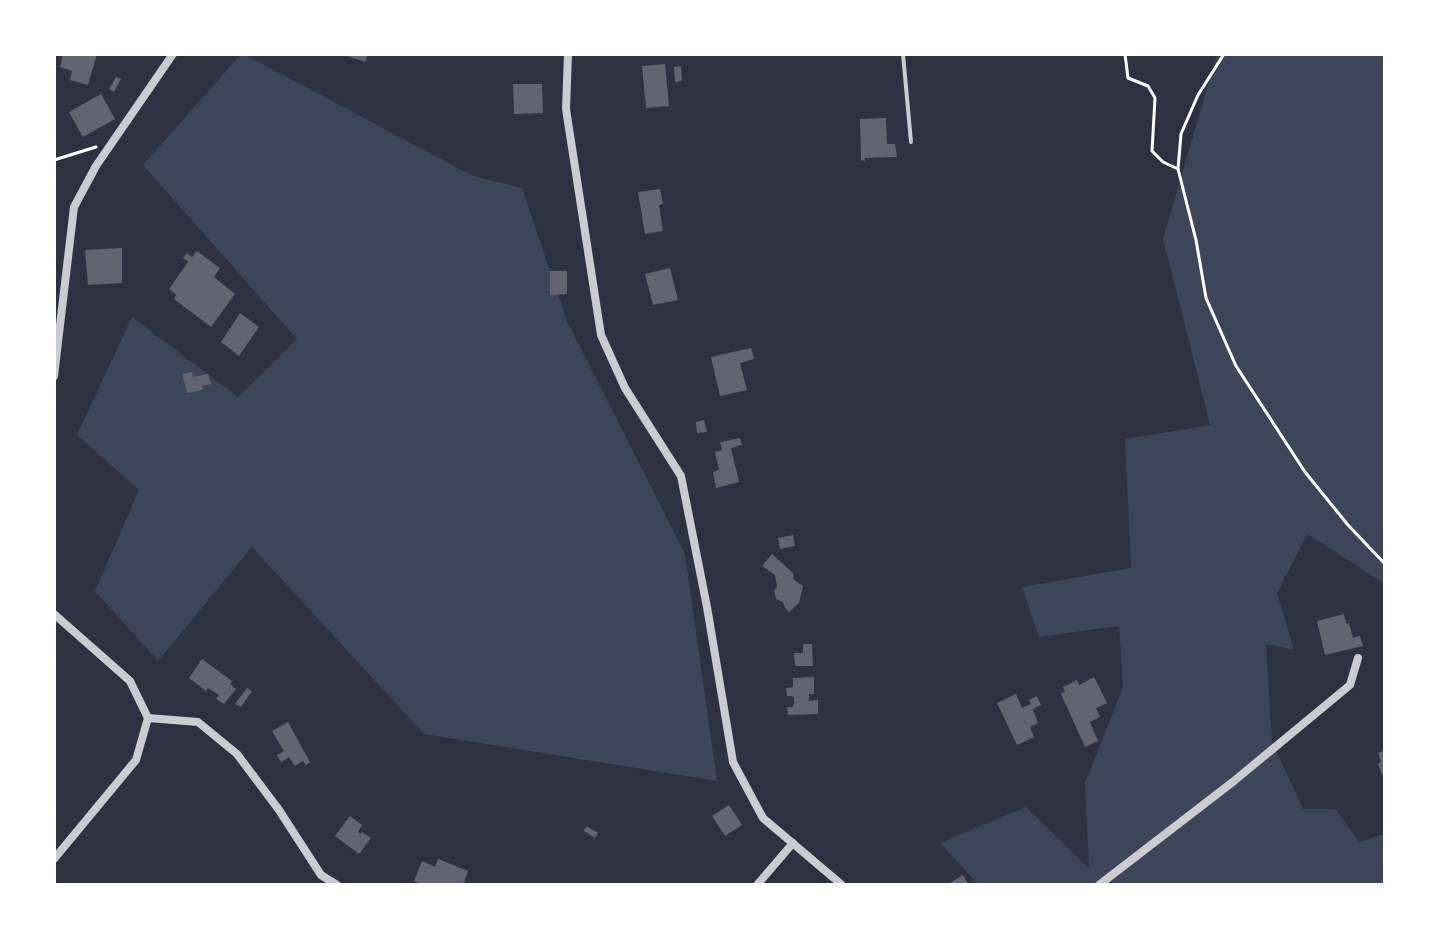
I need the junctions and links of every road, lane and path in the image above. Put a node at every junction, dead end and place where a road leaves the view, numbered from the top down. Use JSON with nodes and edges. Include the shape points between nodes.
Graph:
{"nodes":[{"id":1,"x":173,"y":54,"type":"edge"},
{"id":2,"x":568,"y":54,"type":"edge"},
{"id":3,"x":903,"y":54,"type":"edge"},
{"id":4,"x":1125,"y":54,"type":"edge"},
{"id":5,"x":1224,"y":54,"type":"edge"},
{"id":6,"x":911,"y":142,"type":"dead end"},
{"id":7,"x":111,"y":143,"type":"junction"},
{"id":8,"x":54,"y":160,"type":"edge"},
{"id":9,"x":1178,"y":169,"type":"junction"},
{"id":10,"x":54,"y":376,"type":"edge"},
{"id":11,"x":1385,"y":564,"type":"edge"},
{"id":12,"x":54,"y":614,"type":"edge"},
{"id":13,"x":1358,"y":658,"type":"dead end"},
{"id":14,"x":148,"y":718,"type":"junction"},
{"id":15,"x":793,"y":843,"type":"junction"},
{"id":16,"x":54,"y":859,"type":"edge"},
{"id":17,"x":337,"y":885,"type":"edge"},
{"id":18,"x":757,"y":885,"type":"edge"},
{"id":19,"x":842,"y":885,"type":"edge"},
{"id":20,"x":1099,"y":885,"type":"edge"}],
"edges":[{"from":1,"to":7,"type":"street"},
{"from":2,"to":15,"type":"street","via":[[566,109],[601,335],[625,388],[681,476],[733,762],[763,818]]},
{"from":3,"to":6,"type":"lane"},
{"from":4,"to":9,"type":"path","via":[[1128,78],[1148,86],[1155,98],[1152,151]]},
{"from":5,"to":9,"type":"path","via":[[1181,134]]},
{"from":7,"to":8,"type":"path"},
{"from":7,"to":10,"type":"street","via":[[74,207]]},
{"from":9,"to":11,"type":"path","via":[[1206,298],[1236,366],[1305,472]]},
{"from":12,"to":14,"type":"street","via":[[130,681]]},
{"from":13,"to":20,"type":"street","via":[[1350,685]]},
{"from":14,"to":16,"type":"street","via":[[136,760]]},
{"from":14,"to":17,"type":"street","via":[[198,722],[237,754],[321,875]]},
{"from":15,"to":18,"type":"street"},
{"from":15,"to":19,"type":"street"}]}
